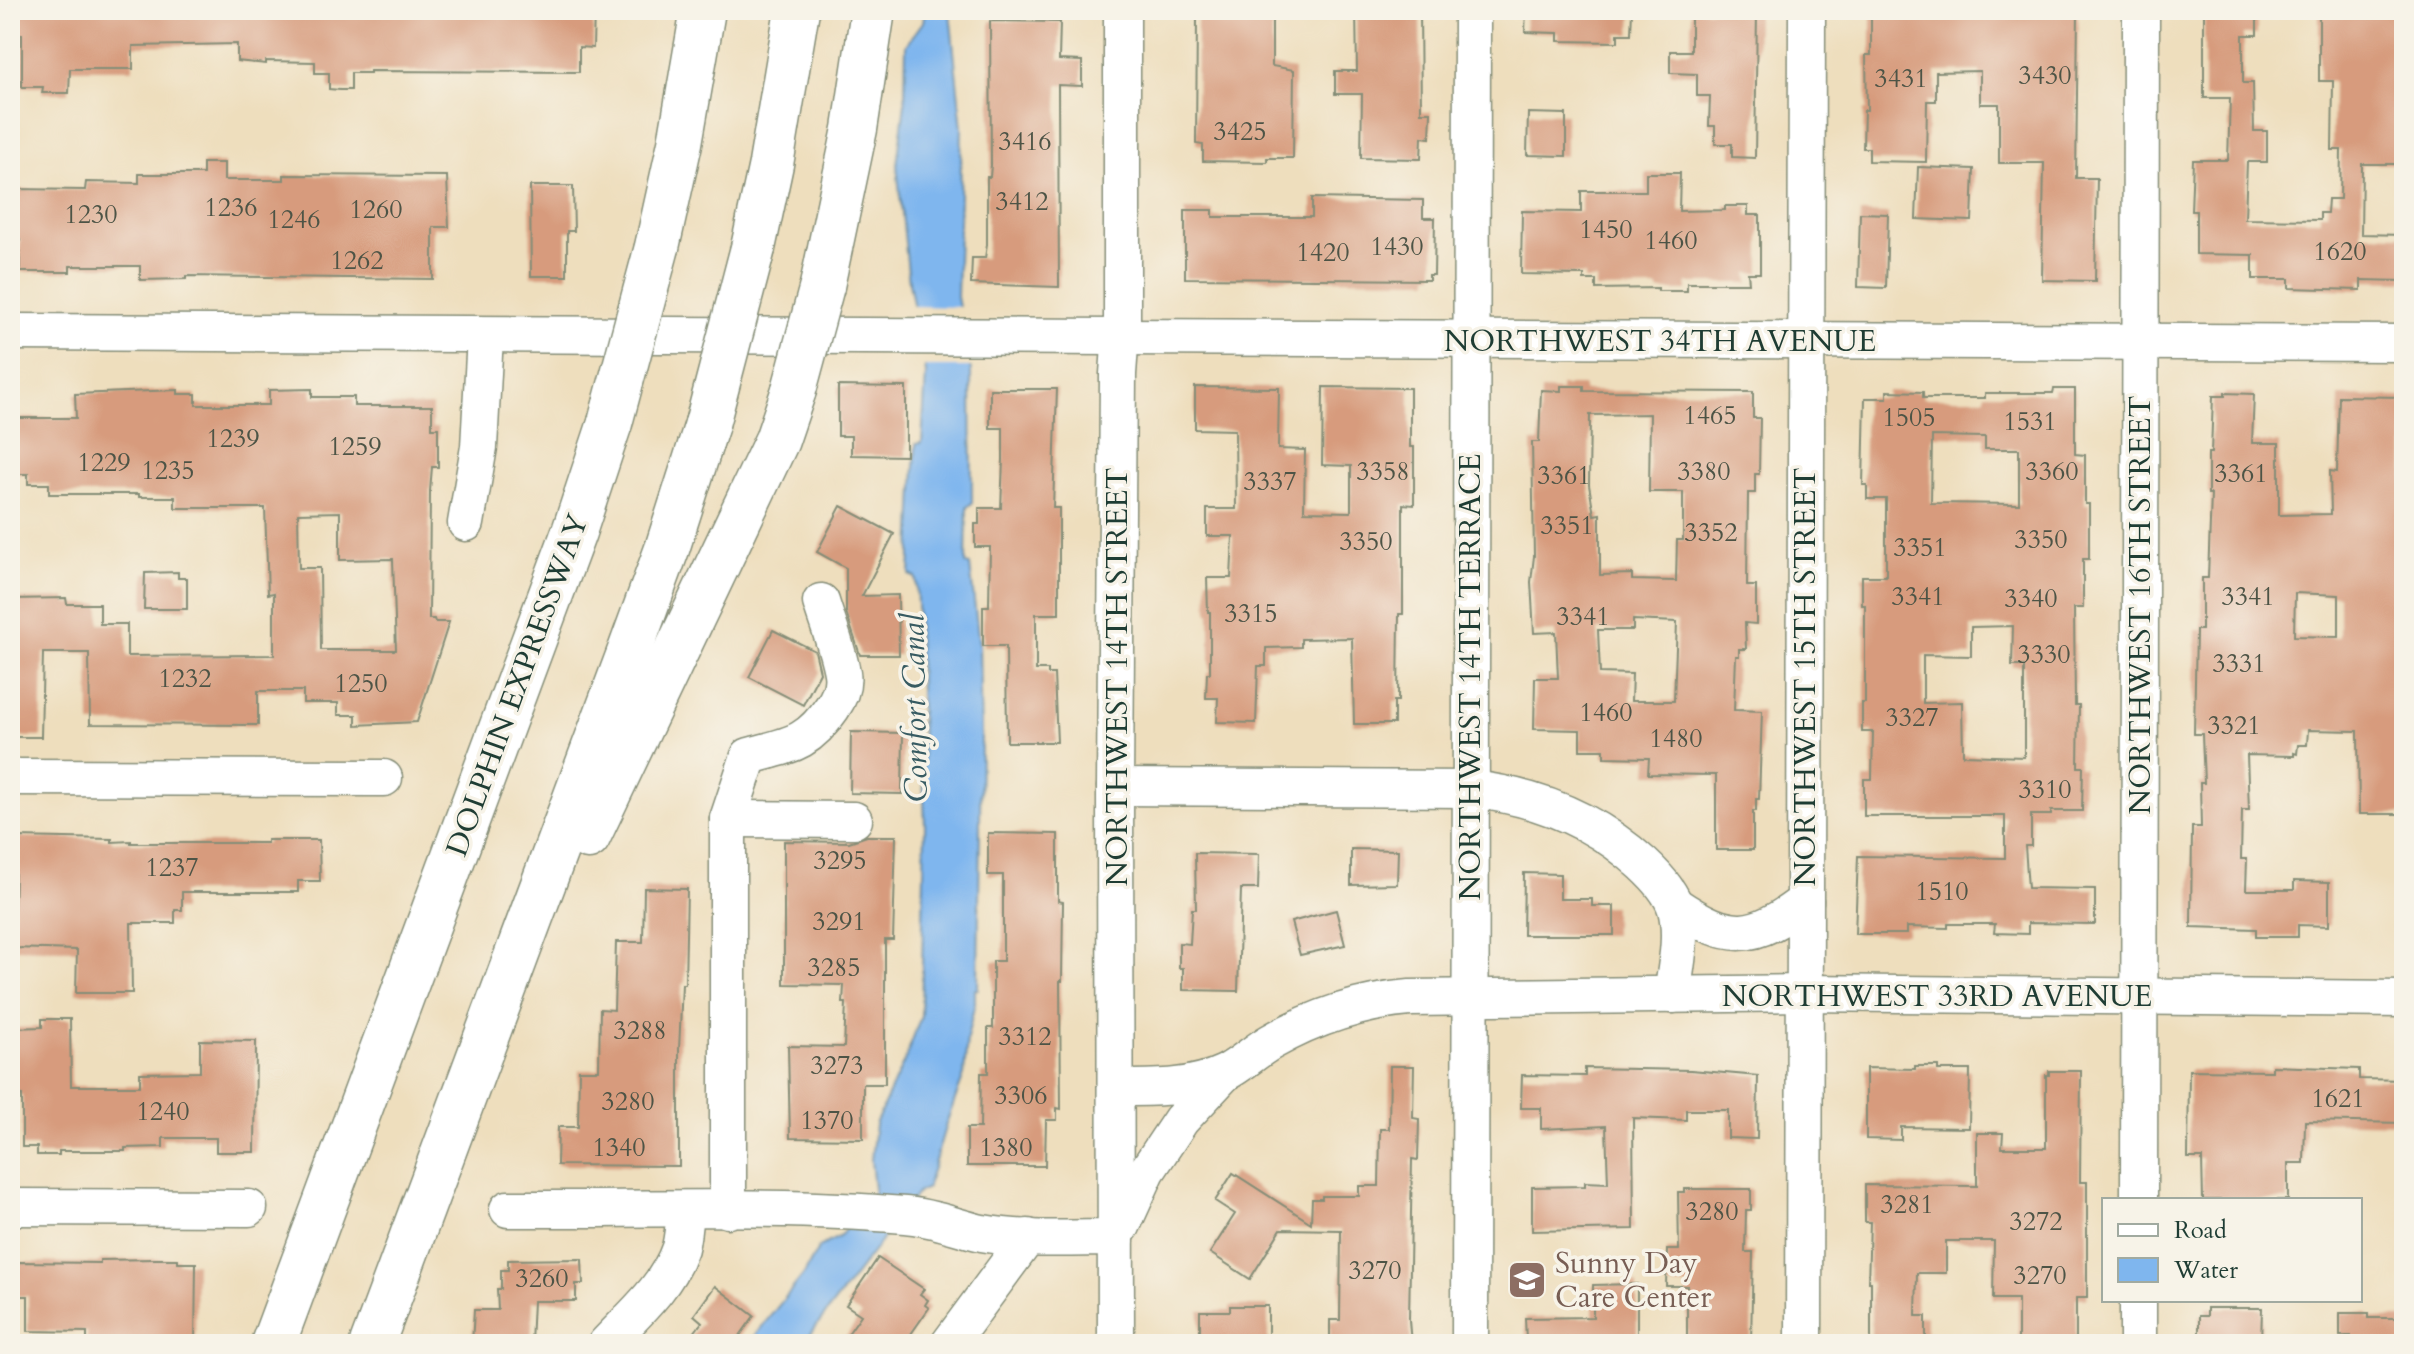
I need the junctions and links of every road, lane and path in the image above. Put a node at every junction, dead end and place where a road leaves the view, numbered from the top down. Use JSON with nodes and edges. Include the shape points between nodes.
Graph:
{"nodes":[{"id":1,"x":703,"y":10,"type":"edge"},
{"id":2,"x":797,"y":10,"type":"edge"},
{"id":3,"x":873,"y":10,"type":"edge"},
{"id":4,"x":1122,"y":10,"type":"edge"},
{"id":5,"x":1472,"y":10,"type":"edge"},
{"id":6,"x":1807,"y":10,"type":"edge"},
{"id":7,"x":2141,"y":10,"type":"edge"},
{"id":8,"x":10,"y":332,"type":"edge"},
{"id":9,"x":485,"y":336,"type":"junction"},
{"id":10,"x":1120,"y":339,"type":"junction"},
{"id":11,"x":1470,"y":339,"type":"junction"},
{"id":12,"x":1807,"y":342,"type":"junction"},
{"id":13,"x":2404,"y":343,"type":"edge"},
{"id":14,"x":2140,"y":344,"type":"junction"},
{"id":15,"x":466,"y":523,"type":"dead end"},
{"id":16,"x":821,"y":602,"type":"dead end"},
{"id":17,"x":10,"y":777,"type":"edge"},
{"id":18,"x":384,"y":778,"type":"dead end"},
{"id":19,"x":1115,"y":787,"type":"junction"},
{"id":20,"x":1470,"y":789,"type":"junction"},
{"id":21,"x":728,"y":819,"type":"junction"},
{"id":22,"x":854,"y":820,"type":"dead end"},
{"id":23,"x":1805,"y":901,"type":"junction"},
{"id":24,"x":1675,"y":905,"type":"junction"},
{"id":25,"x":1804,"y":993,"type":"junction"},
{"id":26,"x":1470,"y":995,"type":"junction"},
{"id":27,"x":1672,"y":995,"type":"junction"},
{"id":28,"x":2139,"y":997,"type":"junction"},
{"id":29,"x":2404,"y":999,"type":"edge"},
{"id":30,"x":1225,"y":1073,"type":"junction"},
{"id":31,"x":1116,"y":1088,"type":"junction"},
{"id":32,"x":466,"y":1092,"type":"junction"},
{"id":33,"x":2139,"y":1198,"type":"edge"},
{"id":34,"x":10,"y":1207,"type":"edge"},
{"id":35,"x":249,"y":1208,"type":"dead end"},
{"id":36,"x":508,"y":1209,"type":"dead end"},
{"id":37,"x":685,"y":1210,"type":"junction"},
{"id":38,"x":728,"y":1210,"type":"junction"},
{"id":39,"x":1028,"y":1237,"type":"junction"},
{"id":40,"x":1116,"y":1238,"type":"junction"},
{"id":41,"x":2138,"y":1302,"type":"edge"},
{"id":42,"x":273,"y":1344,"type":"edge"},
{"id":43,"x":372,"y":1344,"type":"edge"},
{"id":44,"x":606,"y":1344,"type":"edge"},
{"id":45,"x":949,"y":1344,"type":"edge"},
{"id":46,"x":1116,"y":1344,"type":"edge"},
{"id":47,"x":1470,"y":1344,"type":"edge"},
{"id":48,"x":1804,"y":1344,"type":"edge"},
{"id":49,"x":2138,"y":1344,"type":"edge"}],
"edges":[{"from":1,"to":42,"type":"highway","name":"DOLPHIN EXPRESSWAY","bridge":true,"via":[[657,247],[610,423]]},
{"from":2,"to":32,"type":"highway","bridge":true,"via":[[753,248],[707,424],[667,549]]},
{"from":3,"to":32,"type":"highway","bridge":true,"via":[[822,286],[777,440]]},
{"from":4,"to":10,"type":"street","name":"NORTHWEST 14TH STREET"},
{"from":5,"to":11,"type":"street","name":"NORTHWEST 14TH TERRACE"},
{"from":6,"to":12,"type":"street","name":"NORTHWEST 15TH STREET"},
{"from":7,"to":14,"type":"street","name":"NORTHWEST 16TH STREET"},
{"from":8,"to":9,"type":"street","name":"NORTHWEST 34TH AVENUE"},
{"from":9,"to":10,"type":"street","name":"NORTHWEST 34TH AVENUE"},
{"from":9,"to":15,"type":"street","via":[[479,447]]},
{"from":10,"to":11,"type":"street","name":"NORTHWEST 34TH AVENUE"},
{"from":10,"to":19,"type":"street","name":"NORTHWEST 14TH STREET"},
{"from":11,"to":12,"type":"street","name":"NORTHWEST 34TH AVENUE"},
{"from":11,"to":20,"type":"street","name":"NORTHWEST 14TH TERRACE"},
{"from":12,"to":14,"type":"street","name":"NORTHWEST 34TH AVENUE"},
{"from":12,"to":23,"type":"street","name":"NORTHWEST 15TH STREET"},
{"from":13,"to":14,"type":"street","name":"NORTHWEST 34TH AVENUE"},
{"from":14,"to":28,"type":"street","name":"NORTHWEST 16TH STREET"},
{"from":16,"to":21,"type":"street","via":[[843,675],[842,688],[814,732],[749,756]]},
{"from":17,"to":18,"type":"street"},
{"from":19,"to":20,"type":"street"},
{"from":19,"to":31,"type":"street","name":"NORTHWEST 14TH STREET"},
{"from":20,"to":24,"type":"street","via":[[1546,805],[1591,825],[1654,875]]},
{"from":20,"to":26,"type":"street","name":"NORTHWEST 14TH TERRACE"},
{"from":21,"to":22,"type":"street"},
{"from":21,"to":38,"type":"street"},
{"from":23,"to":24,"type":"street","via":[[1762,929],[1736,932],[1712,927]]},
{"from":23,"to":25,"type":"street","name":"NORTHWEST 15TH STREET"},
{"from":24,"to":27,"type":"street","via":[[1679,929]]},
{"from":25,"to":27,"type":"street","name":"NORTHWEST 33RD AVENUE"},
{"from":25,"to":28,"type":"street","name":"NORTHWEST 33RD AVENUE"},
{"from":25,"to":48,"type":"street","name":"NORTHWEST 15TH STREET"},
{"from":26,"to":27,"type":"street","name":"NORTHWEST 33RD AVENUE"},
{"from":26,"to":30,"type":"street","name":"NORTHWEST 33RD AVENUE","via":[[1386,1000],[1342,1009],[1268,1044]]},
{"from":26,"to":47,"type":"street","name":"NORTHWEST 14TH TERRACE"},
{"from":28,"to":29,"type":"street","name":"NORTHWEST 33RD AVENUE"},
{"from":28,"to":33,"type":"street","name":"NORTHWEST 16TH STREET"},
{"from":30,"to":31,"type":"street","via":[[1171,1087]]},
{"from":30,"to":40,"type":"street","via":[[1176,1127],[1147,1171]]},
{"from":31,"to":40,"type":"street","name":"NORTHWEST 14TH STREET"},
{"from":32,"to":43,"type":"highway"},
{"from":34,"to":35,"type":"street"},
{"from":36,"to":37,"type":"street"},
{"from":37,"to":38,"type":"street"},
{"from":37,"to":44,"type":"street","via":[[673,1267]]},
{"from":38,"to":39,"type":"street","via":[[903,1215],[982,1233]]},
{"from":39,"to":40,"type":"street"},
{"from":39,"to":45,"type":"street"},
{"from":40,"to":46,"type":"street","name":"NORTHWEST 14TH STREET"},
{"from":41,"to":49,"type":"street"}]}
